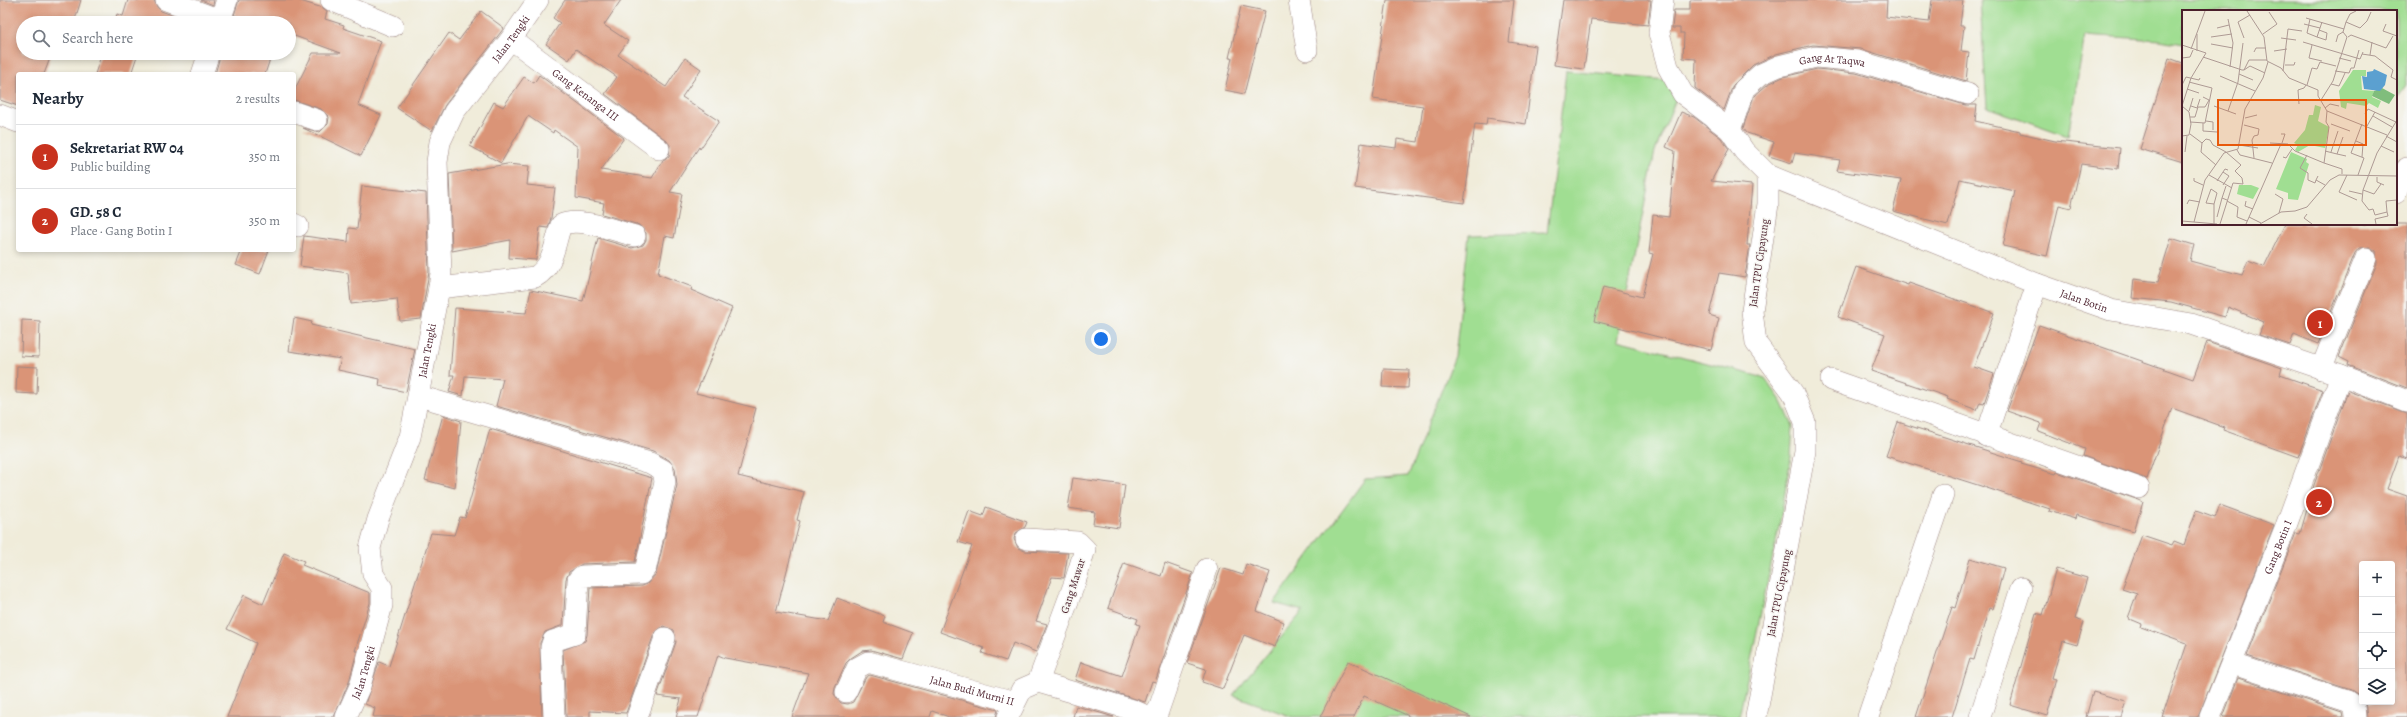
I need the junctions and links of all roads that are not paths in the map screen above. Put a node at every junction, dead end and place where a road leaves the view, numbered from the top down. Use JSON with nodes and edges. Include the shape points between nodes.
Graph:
{"nodes":[{"id":1,"x":166,"y":0,"type":"edge"},
{"id":2,"x":227,"y":0,"type":"edge"},
{"id":3,"x":331,"y":0,"type":"edge"},
{"id":4,"x":538,"y":0,"type":"edge"},
{"id":5,"x":1300,"y":0,"type":"edge"},
{"id":6,"x":1663,"y":0,"type":"edge"},
{"id":7,"x":206,"y":16,"type":"edge"},
{"id":8,"x":221,"y":16,"type":"edge"},
{"id":9,"x":393,"y":26,"type":"dead end"},
{"id":10,"x":511,"y":40,"type":"junction"},
{"id":11,"x":1307,"y":50,"type":"dead end"},
{"id":12,"x":207,"y":60,"type":"edge"},
{"id":13,"x":203,"y":72,"type":"edge"},
{"id":14,"x":1968,"y":94,"type":"dead end"},
{"id":15,"x":296,"y":113,"type":"edge"},
{"id":16,"x":0,"y":115,"type":"edge"},
{"id":17,"x":317,"y":120,"type":"dead end"},
{"id":18,"x":16,"y":121,"type":"edge"},
{"id":19,"x":1730,"y":130,"type":"junction"},
{"id":20,"x":659,"y":149,"type":"dead end"},
{"id":21,"x":2407,"y":168,"type":"edge"},
{"id":22,"x":1768,"y":175,"type":"junction"},
{"id":23,"x":2397,"y":191,"type":"edge"},
{"id":24,"x":635,"y":236,"type":"dead end"},
{"id":25,"x":2366,"y":258,"type":"dead end"},
{"id":26,"x":2037,"y":284,"type":"junction"},
{"id":27,"x":439,"y":288,"type":"junction"},
{"id":28,"x":2321,"y":368,"type":"junction"},
{"id":29,"x":2341,"y":376,"type":"junction"},
{"id":30,"x":1831,"y":380,"type":"dead end"},
{"id":31,"x":419,"y":396,"type":"junction"},
{"id":32,"x":2407,"y":401,"type":"edge"},
{"id":33,"x":1986,"y":436,"type":"junction"},
{"id":34,"x":2139,"y":488,"type":"dead end"},
{"id":35,"x":1943,"y":495,"type":"dead end"},
{"id":36,"x":1026,"y":539,"type":"dead end"},
{"id":37,"x":1207,"y":569,"type":"dead end"},
{"id":38,"x":2021,"y":588,"type":"dead end"},
{"id":39,"x":665,"y":638,"type":"dead end"},
{"id":40,"x":2233,"y":664,"type":"junction"},
{"id":41,"x":1038,"y":682,"type":"junction"},
{"id":42,"x":846,"y":692,"type":"dead end"},
{"id":43,"x":1012,"y":709,"type":"edge"},
{"id":44,"x":346,"y":717,"type":"edge"},
{"id":45,"x":554,"y":717,"type":"edge"},
{"id":46,"x":637,"y":717,"type":"edge"},
{"id":47,"x":1149,"y":717,"type":"edge"},
{"id":48,"x":1156,"y":717,"type":"edge"},
{"id":49,"x":1756,"y":717,"type":"edge"},
{"id":50,"x":1868,"y":717,"type":"edge"},
{"id":51,"x":1980,"y":717,"type":"edge"},
{"id":52,"x":2210,"y":717,"type":"edge"},
{"id":53,"x":2355,"y":717,"type":"edge"}],
"edges":[{"from":1,"to":7,"type":"street"},
{"from":2,"to":8,"type":"street"},
{"from":3,"to":9,"type":"street"},
{"from":4,"to":10,"type":"street","name":"Jalan Tengki"},
{"from":5,"to":11,"type":"street"},
{"from":6,"to":19,"type":"street","via":[[1659,33],[1668,67],[1683,94]]},
{"from":10,"to":20,"type":"street","name":"Gang Kenanga III"},
{"from":10,"to":27,"type":"street","name":"Jalan Tengki","via":[[454,112],[440,142],[437,162],[441,273]]},
{"from":12,"to":13,"type":"street"},
{"from":14,"to":19,"type":"street","name":"Gang At Taqwa","via":[[1858,62],[1816,57],[1779,66],[1761,74],[1744,89]]},
{"from":15,"to":17,"type":"street"},
{"from":16,"to":18,"type":"street"},
{"from":19,"to":22,"type":"street","via":[[1744,151]]},
{"from":21,"to":23,"type":"street"},
{"from":22,"to":26,"type":"street","name":"Jalan Botin"},
{"from":22,"to":49,"type":"street","name":"Jalan TPU Cipayung","via":[[1768,204],[1752,311],[1756,344],[1793,393],[1805,422],[1805,452]]},
{"from":24,"to":27,"type":"street","via":[[577,222],[567,222],[561,225],[549,264],[544,272],[535,277]]},
{"from":25,"to":28,"type":"street"},
{"from":26,"to":28,"type":"street","name":"Jalan Botin","via":[[2111,310],[2191,324]]},
{"from":26,"to":33,"type":"street"},
{"from":27,"to":31,"type":"street","name":"Jalan Tengki"},
{"from":28,"to":29,"type":"street","name":"Jalan Botin"},
{"from":29,"to":32,"type":"street","name":"Jalan Botin"},
{"from":29,"to":40,"type":"street","name":"Gang Botin I"},
{"from":30,"to":33,"type":"street"},
{"from":31,"to":44,"type":"street","name":"Jalan Tengki","via":[[410,437],[378,519],[370,548],[373,574],[382,588],[382,605],[362,679]]},
{"from":31,"to":45,"type":"street","via":[[650,463],[663,470],[665,482],[646,567],[640,574],[582,576],[578,580],[575,634],[553,641],[551,647]]},
{"from":33,"to":34,"type":"street"},
{"from":35,"to":50,"type":"street"},
{"from":36,"to":41,"type":"street","name":"Gang Mawar","via":[[1078,542],[1085,549]]},
{"from":37,"to":48,"type":"street"},
{"from":38,"to":51,"type":"street"},
{"from":39,"to":46,"type":"street"},
{"from":40,"to":52,"type":"street","name":"Gang Botin I"},
{"from":40,"to":53,"type":"street","via":[[2347,701],[2354,706]]},
{"from":41,"to":43,"type":"street","name":"Jalan Budi Murni II","via":[[1022,689]]},
{"from":41,"to":47,"type":"street"},
{"from":42,"to":43,"type":"street","name":"Jalan Budi Murni II","via":[[857,668],[868,662],[878,663],[956,687]]}]}
